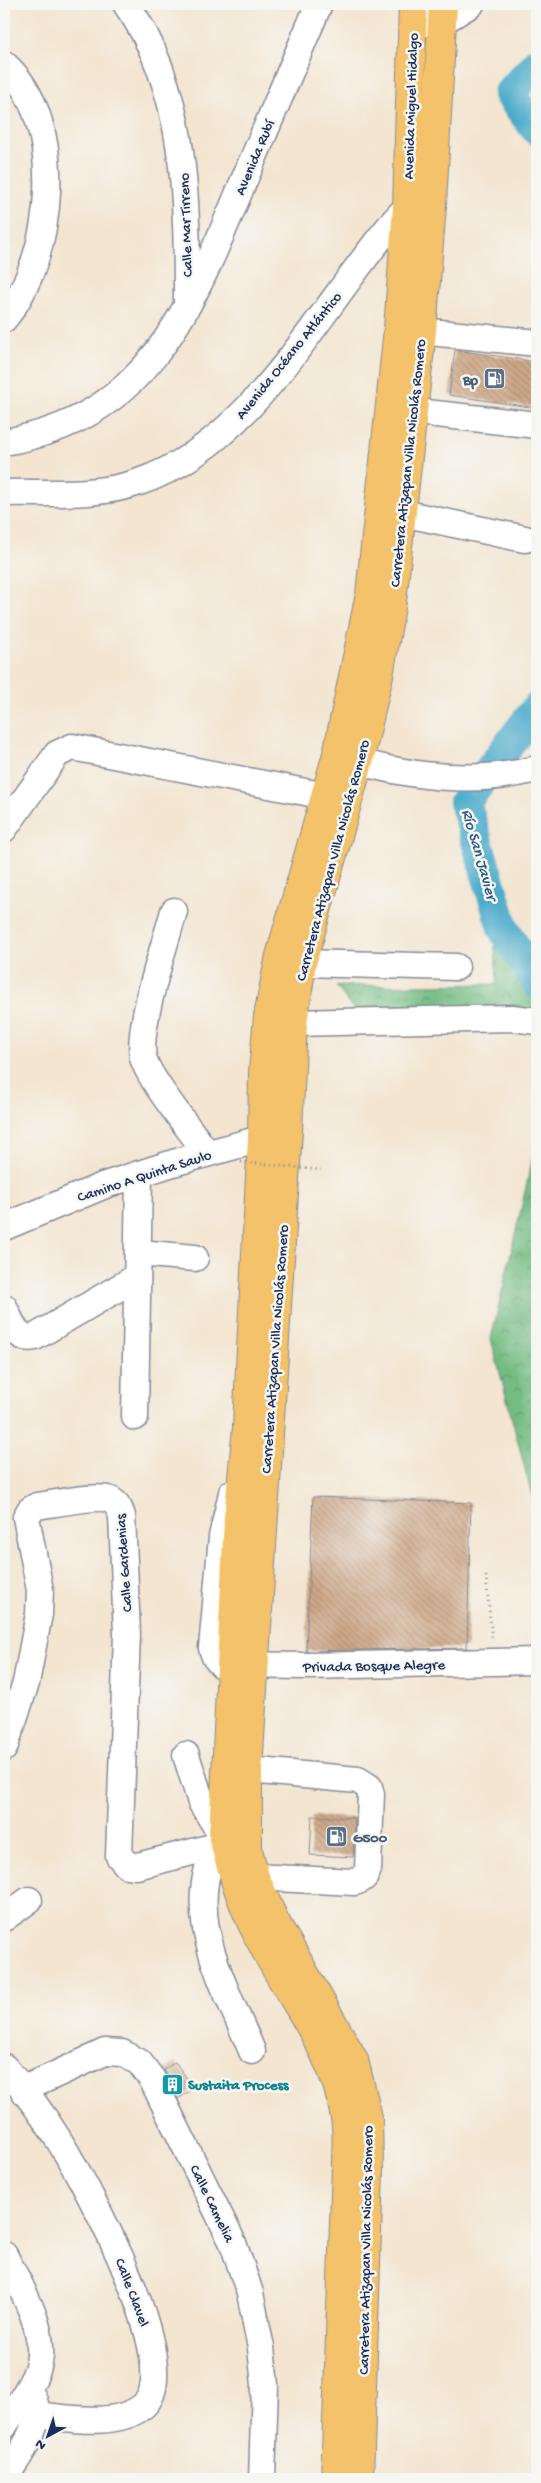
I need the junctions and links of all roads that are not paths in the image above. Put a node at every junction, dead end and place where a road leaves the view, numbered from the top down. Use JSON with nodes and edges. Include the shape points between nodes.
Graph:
{"nodes":[{"id":1,"x":126,"y":4,"type":"edge"},
{"id":2,"x":319,"y":4,"type":"edge"},
{"id":3,"x":471,"y":4,"type":"edge"},
{"id":4,"x":443,"y":12,"type":"edge"},
{"id":5,"x":413,"y":14,"type":"edge"},
{"id":6,"x":4,"y":64,"type":"edge"},
{"id":7,"x":420,"y":206,"type":"junction"},
{"id":8,"x":187,"y":308,"type":"junction"},
{"id":9,"x":4,"y":319,"type":"edge"},
{"id":10,"x":410,"y":330,"type":"junction"},
{"id":11,"x":537,"y":343,"type":"edge"},
{"id":12,"x":401,"y":410,"type":"junction"},
{"id":13,"x":537,"y":425,"type":"edge"},
{"id":14,"x":4,"y":442,"type":"edge"},
{"id":15,"x":4,"y":493,"type":"edge"},
{"id":16,"x":402,"y":513,"type":"junction"},
{"id":17,"x":525,"y":539,"type":"dead end"},
{"id":18,"x":359,"y":762,"type":"junction"},
{"id":19,"x":537,"y":769,"type":"edge"},
{"id":20,"x":326,"y":796,"type":"junction"},
{"id":21,"x":4,"y":829,"type":"edge"},
{"id":22,"x":174,"y":911,"type":"dead end"},
{"id":23,"x":302,"y":963,"type":"junction"},
{"id":24,"x":456,"y":967,"type":"dead end"},
{"id":25,"x":537,"y":1021,"type":"edge"},
{"id":26,"x":293,"y":1023,"type":"junction"},
{"id":27,"x":263,"y":1072,"type":"junction"},
{"id":28,"x":289,"y":1076,"type":"junction"},
{"id":29,"x":275,"y":1134,"type":"junction"},
{"id":30,"x":206,"y":1153,"type":"junction"},
{"id":31,"x":139,"y":1174,"type":"junction"},
{"id":32,"x":4,"y":1226,"type":"edge"},
{"id":33,"x":195,"y":1258,"type":"dead end"},
{"id":34,"x":138,"y":1265,"type":"junction"},
{"id":35,"x":4,"y":1307,"type":"edge"},
{"id":36,"x":135,"y":1417,"type":"dead end"},
{"id":37,"x":537,"y":1661,"type":"edge"},
{"id":38,"x":242,"y":1666,"type":"junction"},
{"id":39,"x":4,"y":1748,"type":"edge"},
{"id":40,"x":186,"y":1755,"type":"dead end"},
{"id":41,"x":248,"y":1770,"type":"junction"},
{"id":42,"x":220,"y":1842,"type":"junction"},
{"id":43,"x":255,"y":1878,"type":"junction"},
{"id":44,"x":29,"y":1900,"type":"dead end"},
{"id":45,"x":4,"y":1918,"type":"edge"},
{"id":46,"x":252,"y":2051,"type":"dead end"},
{"id":47,"x":4,"y":2067,"type":"edge"},
{"id":48,"x":24,"y":2089,"type":"junction"},
{"id":49,"x":4,"y":2255,"type":"edge"},
{"id":50,"x":28,"y":2388,"type":"junction"},
{"id":51,"x":36,"y":2415,"type":"junction"},
{"id":52,"x":4,"y":2426,"type":"edge"},
{"id":53,"x":4,"y":2479,"type":"edge"},
{"id":54,"x":262,"y":2479,"type":"edge"},
{"id":55,"x":335,"y":2479,"type":"edge"},
{"id":56,"x":359,"y":2479,"type":"edge"}],
"edges":[{"from":1,"to":8,"type":"street","name":"Calle Mar Tirreno","via":[[140,24],[159,68],[174,118],[187,212]]},
{"from":2,"to":8,"type":"street","name":"Avenida Rubí","via":[[220,240]]},
{"from":3,"to":4,"type":"street"},
{"from":4,"to":5,"type":"street"},
{"from":4,"to":7,"type":"main road","name":"Avenida Miguel Hidalgo"},
{"from":5,"to":7,"type":"main road","name":"Avenida Miguel Hidalgo"},
{"from":6,"to":9,"type":"street","via":[[16,74],[32,104],[48,168],[44,224],[35,262],[25,287]]},
{"from":7,"to":10,"type":"main road","name":"Carretera Atizapan Villa Nicolás Romero"},
{"from":7,"to":15,"type":"street","name":"Avenida Océano Atlántico","via":[[381,236],[281,368],[241,416],[210,444],[171,468],[138,482],[82,491]]},
{"from":8,"to":14,"type":"street","name":"Avenida Rubí","via":[[171,336],[119,393],[87,415],[49,432]]},
{"from":10,"to":11,"type":"street"},
{"from":10,"to":12,"type":"main road","name":"Carretera Atizapan Villa Nicolás Romero"},
{"from":12,"to":13,"type":"street"},
{"from":12,"to":16,"type":"main road","name":"Carretera Atizapan Villa Nicolás Romero"},
{"from":12,"to":20,"type":"main road","name":"Carretera Atizapan Villa Nicolás Romero","via":[[356,668]]},
{"from":16,"to":17,"type":"street"},
{"from":16,"to":18,"type":"main road","name":"Carretera Atizapan Villa Nicolás Romero","via":[[392,601]]},
{"from":18,"to":19,"type":"street","via":[[402,774],[458,778],[484,778]]},
{"from":18,"to":23,"type":"main road","name":"Carretera Atizapan Villa Nicolás Romero"},
{"from":20,"to":21,"type":"street","via":[[72,747],[51,760]]},
{"from":20,"to":27,"type":"main road","name":"Carretera Atizapan Villa Nicolás Romero","via":[[280,956],[268,1016]]},
{"from":22,"to":30,"type":"street","via":[[142,1031],[143,1058],[154,1080]]},
{"from":23,"to":24,"type":"street"},
{"from":23,"to":26,"type":"main road","name":"Carretera Atizapan Villa Nicolás Romero"},
{"from":25,"to":26,"type":"street","via":[[512,1018]]},
{"from":26,"to":28,"type":"main road","name":"Carretera Atizapan Villa Nicolás Romero"},
{"from":27,"to":28,"type":"street"},
{"from":27,"to":29,"type":"main road","name":"Carretera Atizapan Villa Nicolás Romero"},
{"from":28,"to":29,"type":"main road","name":"Carretera Atizapan Villa Nicolás Romero"},
{"from":29,"to":30,"type":"street","name":"Camino A Quinta Saulo"},
{"from":29,"to":38,"type":"main road","name":"Carretera Atizapan Villa Nicolás Romero"},
{"from":29,"to":38,"type":"main road","name":"Carretera Atizapan Villa Nicolás Romero","via":[[238,1518]]},
{"from":30,"to":31,"type":"street","name":"Camino A Quinta Saulo"},
{"from":31,"to":32,"type":"street","name":"Camino A Quinta Saulo"},
{"from":31,"to":34,"type":"street"},
{"from":33,"to":34,"type":"street"},
{"from":34,"to":35,"type":"street","via":[[35,1337],[28,1339],[16,1332]]},
{"from":34,"to":36,"type":"street"},
{"from":37,"to":38,"type":"street","name":"Privada Bosque Alegre"},
{"from":38,"to":41,"type":"main road","name":"Carretera Atizapan Villa Nicolás Romero"},
{"from":38,"to":42,"type":"main road","name":"Carretera Atizapan Villa Nicolás Romero"},
{"from":39,"to":42,"type":"street","name":"Calle Gardenias","via":[[26,1684],[39,1614],[40,1590],[26,1518],[37,1506],[100,1498],[110,1500],[118,1506],[122,1516],[126,1614],[127,1684],[119,1856],[127,1865],[138,1866]]},
{"from":40,"to":42,"type":"street","via":[[201,1802]]},
{"from":41,"to":43,"type":"main road","name":"Carretera Atizapan Villa Nicolás Romero","via":[[248,1850]]},
{"from":41,"to":43,"type":"street","via":[[358,1780],[369,1787],[371,1794],[368,1869],[361,1880]]},
{"from":42,"to":46,"type":"street","via":[[206,1876],[202,1908],[207,1942]]},
{"from":42,"to":55,"type":"main road","name":"Carretera Atizapan Villa Nicolás Romero","via":[[255,1932],[331,2066],[346,2118]]},
{"from":43,"to":56,"type":"main road","name":"Carretera Atizapan Villa Nicolás Romero","via":[[275,1921],[354,2060],[368,2117]]},
{"from":44,"to":45,"type":"street"},
{"from":47,"to":48,"type":"street","name":"Calle Clavel"},
{"from":48,"to":51,"type":"street","name":"Calle Clavel","via":[[60,2142],[114,2244],[150,2338],[154,2376],[152,2392],[144,2406],[126,2415],[80,2420]]},
{"from":48,"to":54,"type":"street","name":"Calle Camelia","via":[[105,2052],[122,2053],[139,2062],[152,2079],[233,2243],[250,2293],[261,2348],[264,2384]]},
{"from":49,"to":50,"type":"street","via":[[27,2297],[39,2338],[38,2368]]},
{"from":50,"to":51,"type":"street","via":[[35,2401]]},
{"from":50,"to":52,"type":"street"},
{"from":51,"to":53,"type":"street","via":[[24,2448]]}]}
